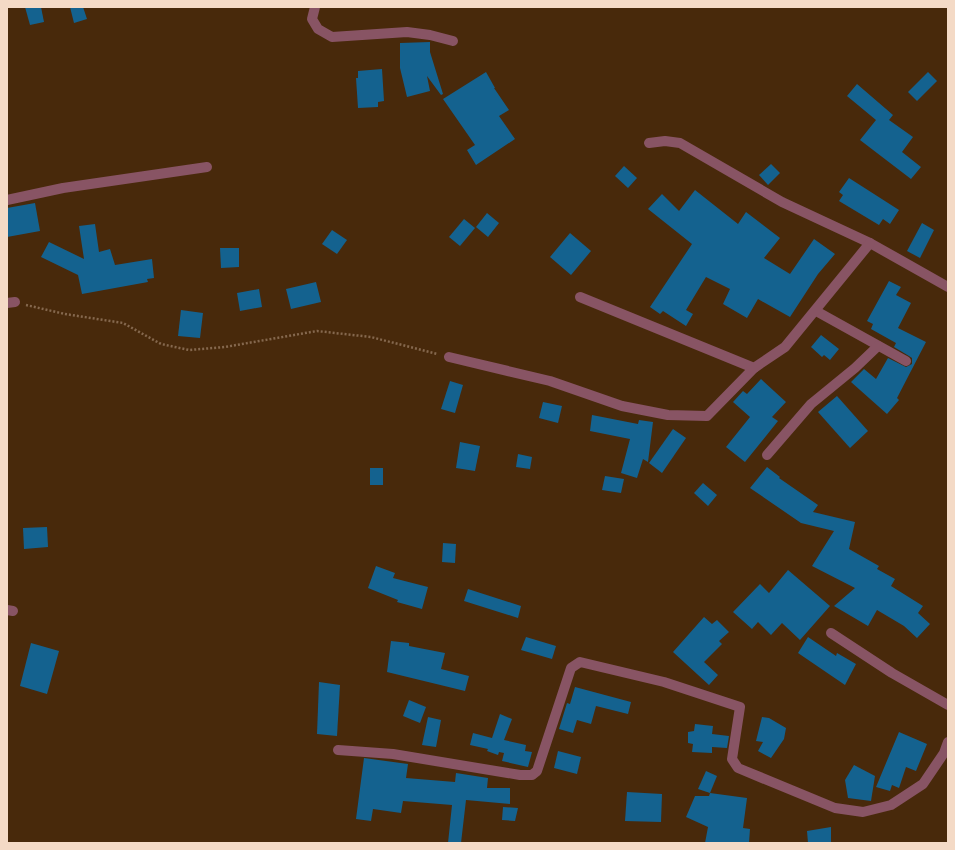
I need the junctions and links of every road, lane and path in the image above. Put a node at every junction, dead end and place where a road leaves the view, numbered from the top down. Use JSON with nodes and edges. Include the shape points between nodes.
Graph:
{"nodes":[{"id":1,"x":315,"y":7,"type":"edge"},
{"id":2,"x":453,"y":42,"type":"dead end"},
{"id":3,"x":650,"y":143,"type":"dead end"},
{"id":4,"x":207,"y":167,"type":"dead end"},
{"id":5,"x":7,"y":200,"type":"edge"},
{"id":6,"x":870,"y":243,"type":"junction"},
{"id":7,"x":948,"y":286,"type":"edge"},
{"id":8,"x":580,"y":296,"type":"dead end"},
{"id":9,"x":11,"y":302,"type":"edge"},
{"id":10,"x":816,"y":311,"type":"junction"},
{"id":11,"x":878,"y":346,"type":"junction"},
{"id":12,"x":449,"y":357,"type":"joint"},
{"id":13,"x":906,"y":361,"type":"dead end"},
{"id":14,"x":754,"y":368,"type":"junction"},
{"id":15,"x":767,"y":455,"type":"dead end"},
{"id":16,"x":831,"y":633,"type":"dead end"},
{"id":17,"x":948,"y":705,"type":"edge"},
{"id":18,"x":948,"y":742,"type":"edge"},
{"id":19,"x":338,"y":750,"type":"dead end"}],
"edges":[{"from":1,"to":2,"type":"street","via":[[312,19],[318,29],[332,37],[407,32]]},
{"from":3,"to":6,"type":"street","via":[[680,143],[782,202]]},
{"from":4,"to":5,"type":"street","via":[[63,188]]},
{"from":6,"to":7,"type":"street"},
{"from":6,"to":10,"type":"street"},
{"from":8,"to":14,"type":"street"},
{"from":9,"to":12,"type":"path","via":[[123,323],[161,344],[189,350],[225,347],[316,331],[371,337]]},
{"from":10,"to":11,"type":"street"},
{"from":10,"to":14,"type":"street","via":[[785,347]]},
{"from":11,"to":13,"type":"street"},
{"from":11,"to":15,"type":"street","via":[[811,404]]},
{"from":12,"to":14,"type":"street","via":[[550,381],[622,406],[668,415],[707,416]]},
{"from":16,"to":17,"type":"street","via":[[892,673]]},
{"from":18,"to":19,"type":"street","via":[[944,753],[923,784],[891,805],[862,812],[835,808],[738,768],[732,759],[740,707],[664,682],[580,662],[571,668],[537,771],[532,776],[393,754]]}]}
